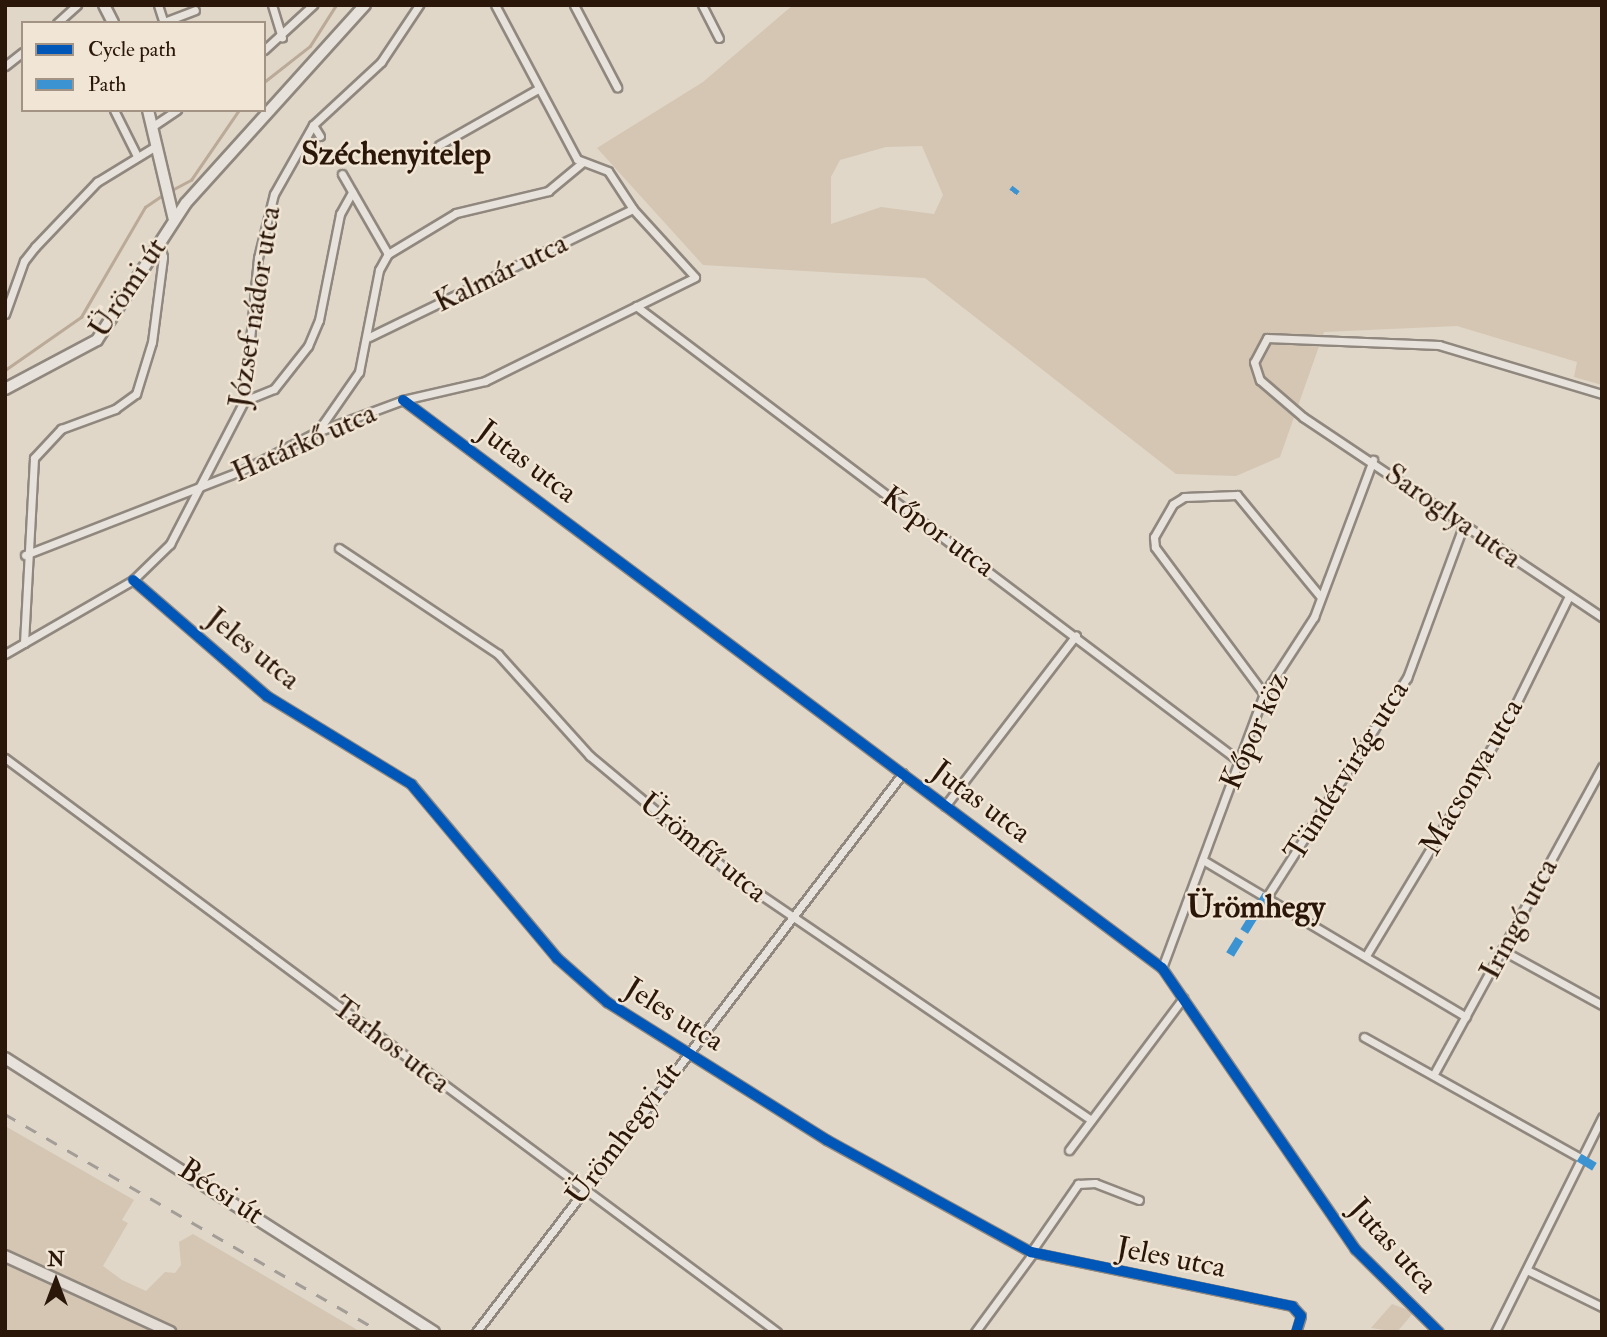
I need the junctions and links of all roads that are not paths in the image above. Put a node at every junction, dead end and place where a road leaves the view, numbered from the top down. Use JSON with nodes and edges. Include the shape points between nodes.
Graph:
{"nodes":[{"id":1,"x":78,"y":5,"type":"edge"},
{"id":2,"x":104,"y":5,"type":"edge"},
{"id":3,"x":272,"y":5,"type":"edge"},
{"id":4,"x":313,"y":5,"type":"edge"},
{"id":5,"x":365,"y":5,"type":"edge"},
{"id":6,"x":419,"y":5,"type":"edge"},
{"id":7,"x":495,"y":5,"type":"edge"},
{"id":8,"x":574,"y":5,"type":"edge"},
{"id":9,"x":702,"y":5,"type":"edge"},
{"id":10,"x":195,"y":10,"type":"dead end"},
{"id":11,"x":59,"y":21,"type":"edge"},
{"id":12,"x":112,"y":21,"type":"edge"},
{"id":13,"x":167,"y":21,"type":"edge"},
{"id":14,"x":282,"y":37,"type":"junction"},
{"id":15,"x":719,"y":38,"type":"dead end"},
{"id":16,"x":266,"y":49,"type":"edge"},
{"id":17,"x":21,"y":54,"type":"edge"},
{"id":18,"x":5,"y":66,"type":"edge"},
{"id":19,"x":617,"y":87,"type":"dead end"},
{"id":20,"x":538,"y":89,"type":"junction"},
{"id":21,"x":115,"y":112,"type":"edge"},
{"id":22,"x":149,"y":112,"type":"edge"},
{"id":23,"x":174,"y":112,"type":"edge"},
{"id":24,"x":313,"y":125,"type":"junction"},
{"id":25,"x":153,"y":126,"type":"junction"},
{"id":26,"x":320,"y":136,"type":"dead end"},
{"id":27,"x":439,"y":145,"type":"dead end"},
{"id":28,"x":156,"y":146,"type":"junction"},
{"id":29,"x":136,"y":156,"type":"junction"},
{"id":30,"x":583,"y":162,"type":"junction"},
{"id":31,"x":342,"y":174,"type":"dead end"},
{"id":32,"x":352,"y":192,"type":"junction"},
{"id":33,"x":633,"y":209,"type":"junction"},
{"id":34,"x":174,"y":220,"type":"junction"},
{"id":35,"x":160,"y":244,"type":"junction"},
{"id":36,"x":388,"y":254,"type":"junction"},
{"id":37,"x":635,"y":306,"type":"junction"},
{"id":38,"x":5,"y":314,"type":"edge"},
{"id":39,"x":369,"y":337,"type":"junction"},
{"id":40,"x":5,"y":389,"type":"edge"},
{"id":41,"x":1602,"y":394,"type":"edge"},
{"id":42,"x":403,"y":400,"type":"junction"},
{"id":43,"x":244,"y":401,"type":"junction"},
{"id":44,"x":317,"y":432,"type":"junction"},
{"id":45,"x":1373,"y":460,"type":"junction"},
{"id":46,"x":204,"y":485,"type":"junction"},
{"id":47,"x":1463,"y":527,"type":"junction"},
{"id":48,"x":339,"y":548,"type":"dead end"},
{"id":49,"x":25,"y":555,"type":"junction"},
{"id":50,"x":133,"y":580,"type":"junction"},
{"id":51,"x":1320,"y":596,"type":"junction"},
{"id":52,"x":1569,"y":596,"type":"junction"},
{"id":53,"x":1602,"y":617,"type":"edge"},
{"id":54,"x":1076,"y":635,"type":"junction"},
{"id":55,"x":24,"y":643,"type":"junction"},
{"id":56,"x":5,"y":654,"type":"edge"},
{"id":57,"x":1265,"y":694,"type":"junction"},
{"id":58,"x":5,"y":758,"type":"edge"},
{"id":59,"x":1239,"y":761,"type":"junction"},
{"id":60,"x":1602,"y":766,"type":"edge"},
{"id":61,"x":903,"y":773,"type":"junction"},
{"id":62,"x":945,"y":806,"type":"junction"},
{"id":63,"x":1203,"y":860,"type":"junction"},
{"id":64,"x":1268,"y":895,"type":"junction"},
{"id":65,"x":791,"y":918,"type":"junction"},
{"id":66,"x":1502,"y":950,"type":"junction"},
{"id":67,"x":1367,"y":954,"type":"junction"},
{"id":68,"x":1162,"y":968,"type":"junction"},
{"id":69,"x":1183,"y":998,"type":"junction"},
{"id":70,"x":1602,"y":1005,"type":"edge"},
{"id":71,"x":1466,"y":1017,"type":"junction"},
{"id":72,"x":1364,"y":1037,"type":"dead end"},
{"id":73,"x":687,"y":1052,"type":"junction"},
{"id":74,"x":5,"y":1058,"type":"edge"},
{"id":75,"x":1436,"y":1072,"type":"junction"},
{"id":76,"x":1602,"y":1117,"type":"edge"},
{"id":77,"x":1091,"y":1120,"type":"junction"},
{"id":78,"x":1069,"y":1150,"type":"dead end"},
{"id":79,"x":1579,"y":1157,"type":"junction"},
{"id":80,"x":586,"y":1189,"type":"junction"},
{"id":81,"x":1139,"y":1200,"type":"dead end"},
{"id":82,"x":1032,"y":1252,"type":"junction"},
{"id":83,"x":5,"y":1256,"type":"edge"},
{"id":84,"x":1527,"y":1270,"type":"junction"},
{"id":85,"x":1602,"y":1307,"type":"edge"},
{"id":86,"x":170,"y":1332,"type":"edge"},
{"id":87,"x":434,"y":1332,"type":"edge"},
{"id":88,"x":477,"y":1332,"type":"edge"},
{"id":89,"x":777,"y":1332,"type":"edge"},
{"id":90,"x":975,"y":1332,"type":"edge"},
{"id":91,"x":1296,"y":1332,"type":"edge"},
{"id":92,"x":1439,"y":1332,"type":"edge"},
{"id":93,"x":1495,"y":1332,"type":"edge"}],
"edges":[{"from":1,"to":11,"type":"street"},
{"from":2,"to":12,"type":"street"},
{"from":3,"to":14,"type":"street"},
{"from":4,"to":14,"type":"street"},
{"from":5,"to":34,"type":"street","name":"Ürömi út"},
{"from":6,"to":24,"type":"street","name":"József nádor utca","via":[[381,62]]},
{"from":7,"to":20,"type":"street"},
{"from":8,"to":19,"type":"street"},
{"from":9,"to":15,"type":"street"},
{"from":10,"to":13,"type":"street"},
{"from":14,"to":16,"type":"street"},
{"from":17,"to":18,"type":"street"},
{"from":20,"to":27,"type":"street"},
{"from":20,"to":30,"type":"street"},
{"from":21,"to":29,"type":"street"},
{"from":22,"to":25,"type":"street"},
{"from":23,"to":25,"type":"street"},
{"from":24,"to":26,"type":"street"},
{"from":24,"to":43,"type":"street","name":"József nádor utca","via":[[274,194],[264,224]]},
{"from":25,"to":28,"type":"street"},
{"from":28,"to":29,"type":"street"},
{"from":28,"to":34,"type":"street"},
{"from":29,"to":38,"type":"street","via":[[97,182],[23,261]]},
{"from":30,"to":33,"type":"street","via":[[598,163],[608,171]]},
{"from":30,"to":36,"type":"street","via":[[548,191],[473,206],[416,233]]},
{"from":31,"to":32,"type":"street"},
{"from":32,"to":36,"type":"street"},
{"from":32,"to":43,"type":"street","via":[[340,214],[319,320],[308,346],[274,388]]},
{"from":33,"to":37,"type":"street","name":"Határkő utca","via":[[695,277]]},
{"from":33,"to":39,"type":"street","name":"Kalmár utca"},
{"from":34,"to":35,"type":"street","name":"Ürömi út"},
{"from":35,"to":40,"type":"street","name":"Ürömi út","via":[[97,340]]},
{"from":35,"to":49,"type":"street","via":[[163,257],[145,377],[120,406],[61,429],[37,450],[31,468]]},
{"from":36,"to":39,"type":"street","via":[[379,270]]},
{"from":37,"to":42,"type":"street","name":"Határkő utca","via":[[485,380]]},
{"from":37,"to":54,"type":"street","name":"Kőpor utca"},
{"from":39,"to":44,"type":"street","via":[[353,385]]},
{"from":41,"to":45,"type":"street","name":"Saroglya utca","via":[[1439,345],[1266,338],[1254,362],[1256,373],[1303,417]]},
{"from":42,"to":44,"type":"street","name":"Határkő utca"},
{"from":42,"to":61,"type":"street","name":"Jutas utca"},
{"from":43,"to":46,"type":"street","name":"József nádor utca"},
{"from":44,"to":46,"type":"street","name":"Határkő utca"},
{"from":45,"to":47,"type":"street","name":"Saroglya utca"},
{"from":45,"to":51,"type":"street","name":"Kőpor köz"},
{"from":46,"to":49,"type":"street","name":"Határkő utca"},
{"from":46,"to":50,"type":"street","name":"József nádor utca","via":[[170,544]]},
{"from":47,"to":52,"type":"street","name":"Saroglya utca"},
{"from":47,"to":64,"type":"street","name":"Tündérvirág utca","via":[[1407,678]]},
{"from":48,"to":65,"type":"street","name":"Ürömfű utca","via":[[498,654],[590,756]]},
{"from":49,"to":55,"type":"street"},
{"from":50,"to":55,"type":"street","name":"József nádor utca"},
{"from":50,"to":73,"type":"street","name":"Jeles utca","via":[[267,696],[411,784],[579,981]]},
{"from":51,"to":57,"type":"street","name":"Kőpor köz","via":[[1314,617]]},
{"from":51,"to":57,"type":"street","via":[[1237,495],[1178,500],[1154,537],[1155,547]]},
{"from":52,"to":53,"type":"street","name":"Saroglya utca"},
{"from":52,"to":67,"type":"street","name":"Mácsonya utca","via":[[1508,720]]},
{"from":54,"to":59,"type":"street","name":"Kőpor utca"},
{"from":54,"to":62,"type":"street"},
{"from":55,"to":56,"type":"street","name":"József nádor utca"},
{"from":57,"to":59,"type":"street","name":"Kőpor köz"},
{"from":58,"to":80,"type":"street","name":"Tarhos utca"},
{"from":59,"to":63,"type":"street","name":"Kőpor köz"},
{"from":60,"to":66,"type":"street","name":"Iringó utca"},
{"from":61,"to":62,"type":"street","name":"Jutas utca"},
{"from":61,"to":65,"type":"street","name":"Ürömhegyi út"},
{"from":62,"to":68,"type":"street","name":"Jutas utca"},
{"from":63,"to":64,"type":"street"},
{"from":63,"to":68,"type":"street","name":"Kőpor köz"},
{"from":64,"to":67,"type":"street"},
{"from":65,"to":73,"type":"street","name":"Ürömhegyi út"},
{"from":65,"to":77,"type":"street","name":"Ürömfű utca"},
{"from":66,"to":70,"type":"street"},
{"from":66,"to":71,"type":"street","name":"Iringó utca"},
{"from":67,"to":71,"type":"street"},
{"from":68,"to":69,"type":"street","name":"Jutas utca"},
{"from":69,"to":77,"type":"street"},
{"from":69,"to":92,"type":"street","name":"Jutas utca","via":[[1355,1248]]},
{"from":71,"to":75,"type":"street","name":"Iringó utca"},
{"from":72,"to":75,"type":"street"},
{"from":73,"to":80,"type":"street","name":"Ürömhegyi út"},
{"from":73,"to":82,"type":"street","name":"Jeles utca","via":[[827,1140]]},
{"from":74,"to":87,"type":"street","name":"Bécsi út"},
{"from":75,"to":79,"type":"street"},
{"from":76,"to":79,"type":"street"},
{"from":77,"to":78,"type":"street"},
{"from":79,"to":84,"type":"street"},
{"from":80,"to":88,"type":"street","name":"Ürömhegyi út"},
{"from":80,"to":89,"type":"street","name":"Tarhos utca"},
{"from":81,"to":82,"type":"street","via":[[1095,1183],[1077,1184]]},
{"from":82,"to":90,"type":"street"},
{"from":82,"to":91,"type":"street","name":"Jeles utca","via":[[1292,1306],[1299,1313]]},
{"from":83,"to":86,"type":"main road"},
{"from":84,"to":85,"type":"street"},
{"from":84,"to":93,"type":"street"}]}
